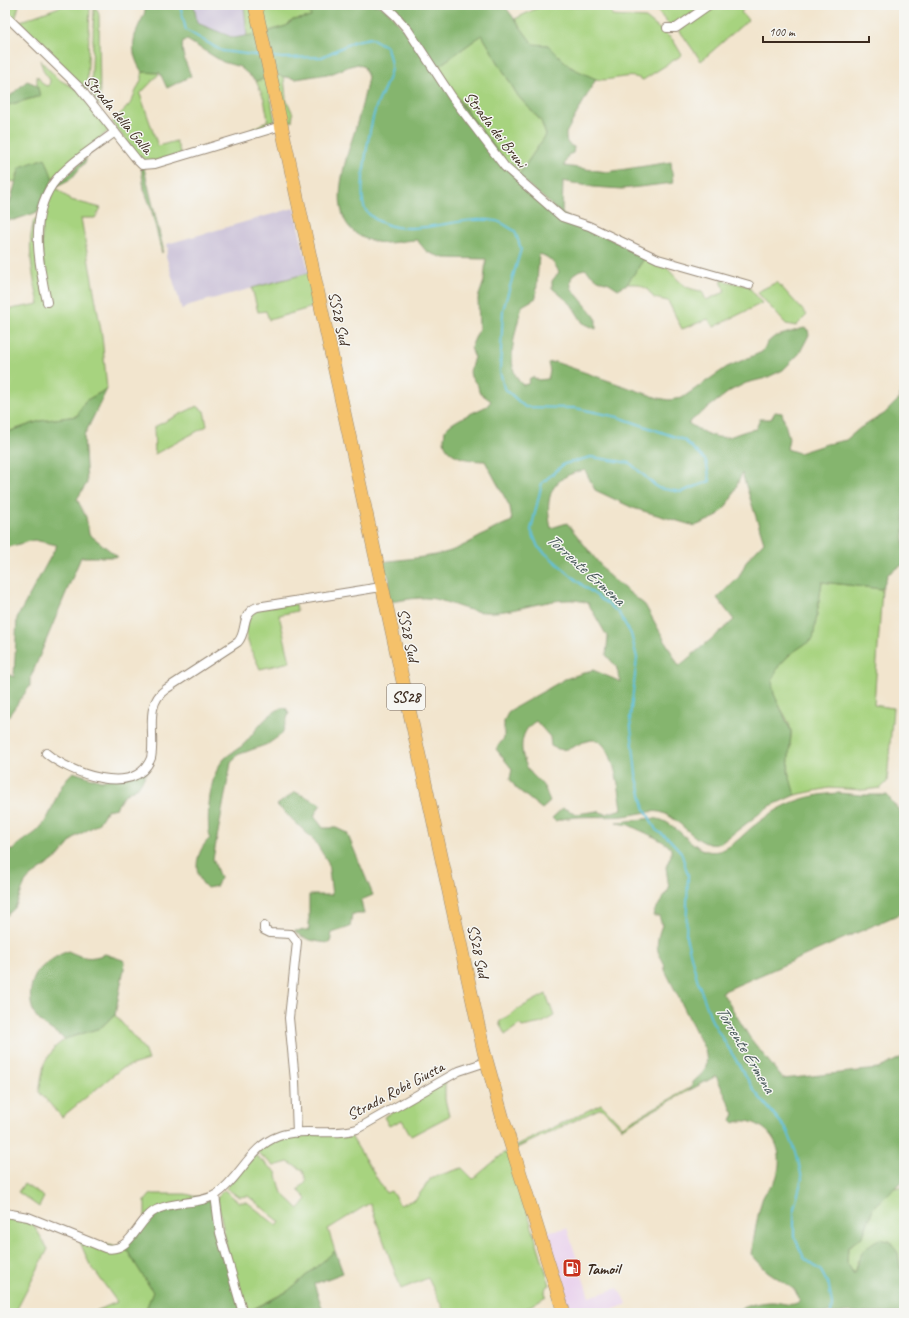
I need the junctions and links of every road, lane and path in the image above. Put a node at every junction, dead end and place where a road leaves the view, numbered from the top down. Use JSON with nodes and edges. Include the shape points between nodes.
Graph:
{"nodes":[{"id":1,"x":255,"y":5,"type":"edge"},
{"id":2,"x":384,"y":5,"type":"edge"},
{"id":3,"x":709,"y":5,"type":"edge"},
{"id":4,"x":5,"y":15,"type":"edge"},
{"id":5,"x":667,"y":28,"type":"dead end"},
{"id":6,"x":281,"y":126,"type":"junction"},
{"id":7,"x":115,"y":132,"type":"junction"},
{"id":8,"x":749,"y":285,"type":"dead end"},
{"id":9,"x":47,"y":302,"type":"dead end"},
{"id":10,"x":382,"y":587,"type":"junction"},
{"id":11,"x":46,"y":753,"type":"dead end"},
{"id":12,"x":264,"y":926,"type":"dead end"},
{"id":13,"x":486,"y":1062,"type":"junction"},
{"id":14,"x":297,"y":1133,"type":"junction"},
{"id":15,"x":215,"y":1195,"type":"junction"},
{"id":16,"x":5,"y":1213,"type":"edge"},
{"id":17,"x":243,"y":1313,"type":"edge"},
{"id":18,"x":564,"y":1313,"type":"edge"}],
"edges":[{"from":1,"to":6,"type":"main road","name":"SS28 Sud","number":"SS28"},
{"from":2,"to":8,"type":"street","name":"Strada dei Bruni","via":[[408,30],[452,97],[502,163],[562,217],[589,226],[664,261]]},
{"from":3,"to":5,"type":"street","via":[[676,28]]},
{"from":4,"to":7,"type":"street","name":"Strada della Galla","via":[[79,87]]},
{"from":6,"to":7,"type":"street","name":"Strada della Galla","via":[[148,166],[137,160]]},
{"from":6,"to":10,"type":"main road","name":"SS28 Sud","number":"SS28"},
{"from":7,"to":9,"type":"street","via":[[68,169],[46,195],[40,215],[38,243]]},
{"from":10,"to":11,"type":"street","via":[[251,610],[245,617],[242,636],[238,642],[157,697],[152,711],[151,758],[148,765],[134,775],[118,779],[98,778],[66,766]]},
{"from":10,"to":13,"type":"main road","name":"SS28 Sud","number":"SS28"},
{"from":12,"to":14,"type":"street","via":[[268,933],[291,934],[297,942],[289,1018]]},
{"from":13,"to":14,"type":"street","name":"Strada Robè Giusta","via":[[459,1071],[358,1129],[343,1132]]},
{"from":13,"to":18,"type":"main road","name":"SS28 Sud","number":"SS28"},
{"from":14,"to":15,"type":"street","name":"Strada Robè Giusta","via":[[282,1134],[264,1144]]},
{"from":15,"to":16,"type":"street","name":"Strada Robè Giusta","via":[[156,1210],[125,1244],[113,1249],[28,1217]]},
{"from":15,"to":17,"type":"street","via":[[220,1233]]}]}
